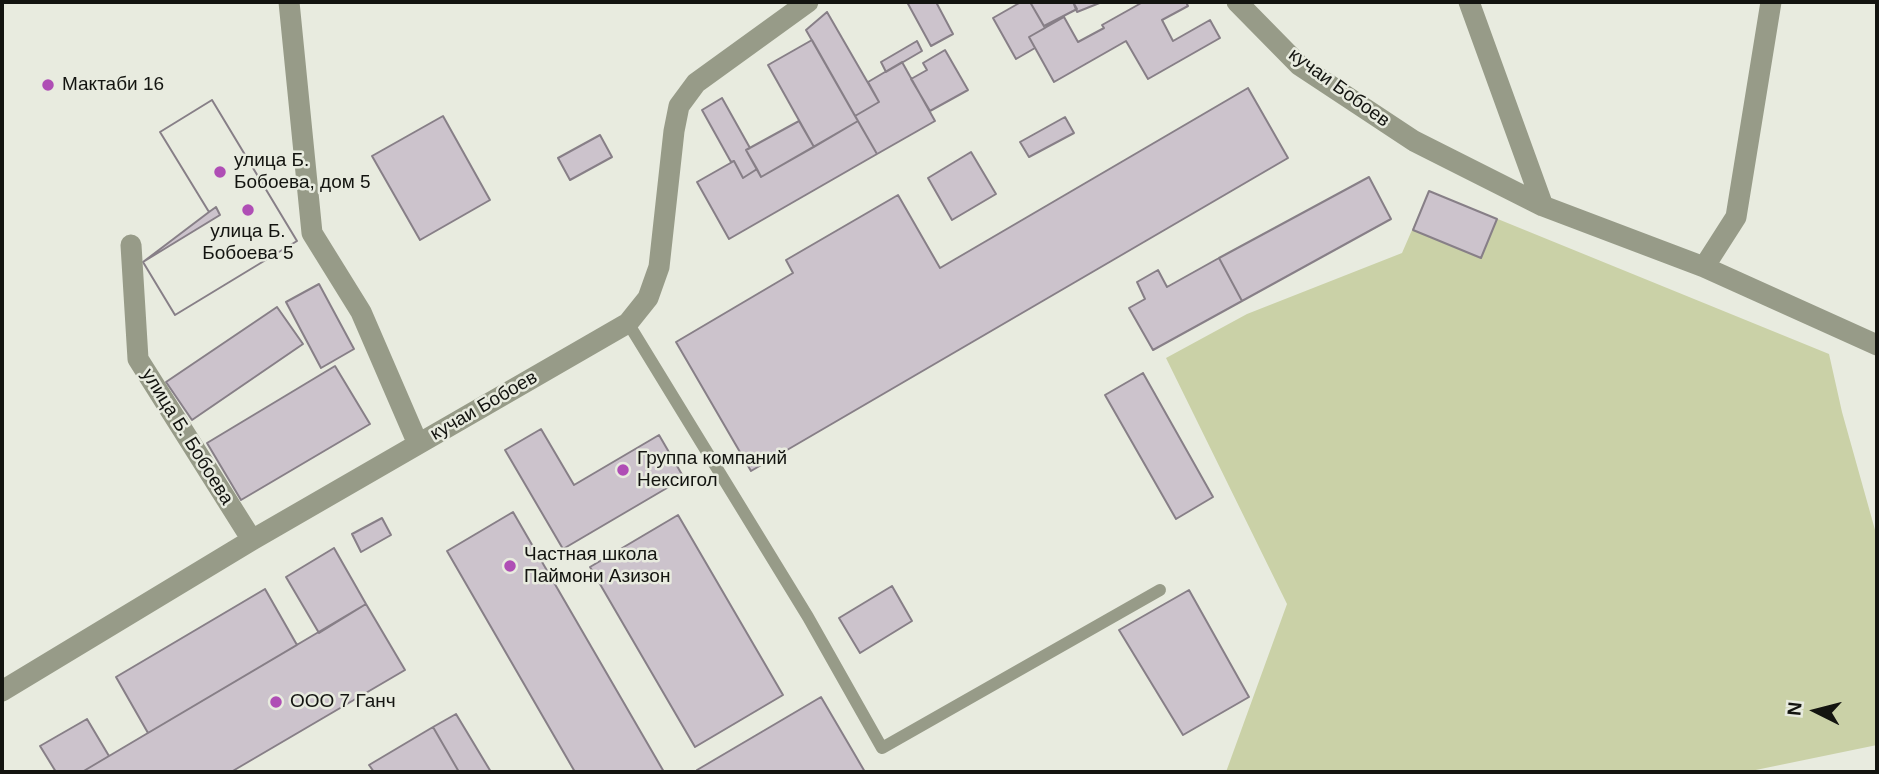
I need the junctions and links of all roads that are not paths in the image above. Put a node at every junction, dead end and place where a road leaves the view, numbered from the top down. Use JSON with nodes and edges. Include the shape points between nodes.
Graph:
{"nodes":[{"id":1,"x":289,"y":2,"type":"edge"},
{"id":2,"x":808,"y":2,"type":"edge"},
{"id":3,"x":1237,"y":2,"type":"edge"},
{"id":4,"x":1469,"y":2,"type":"edge"},
{"id":5,"x":1771,"y":2,"type":"edge"},
{"id":6,"x":1543,"y":206,"type":"junction"},
{"id":7,"x":131,"y":244,"type":"dead end"},
{"id":8,"x":1704,"y":267,"type":"junction"},
{"id":9,"x":628,"y":323,"type":"junction"},
{"id":10,"x":1877,"y":345,"type":"edge"},
{"id":11,"x":418,"y":444,"type":"junction"},
{"id":12,"x":252,"y":540,"type":"junction"},
{"id":13,"x":1160,"y":590,"type":"dead end"},
{"id":14,"x":2,"y":691,"type":"edge"}],
"edges":[{"from":1,"to":11,"type":"street","via":[[312,233],[362,312]]},
{"from":2,"to":9,"type":"street","name":"кучаи Бобоев","via":[[696,83],[678,106],[659,267],[648,299]]},
{"from":3,"to":6,"type":"street","name":"кучаи Бобоев","via":[[1299,65],[1414,141]]},
{"from":4,"to":6,"type":"street"},
{"from":5,"to":8,"type":"street","via":[[1736,217]]},
{"from":6,"to":8,"type":"street","name":"кучаи Бобоев"},
{"from":7,"to":12,"type":"street","name":"улица Б. Бобоева","via":[[138,359]]},
{"from":8,"to":10,"type":"street","name":"кучаи Бобоев"},
{"from":9,"to":11,"type":"street","name":"кучаи Бобоев"},
{"from":9,"to":13,"type":"lane","via":[[808,617],[882,748]]},
{"from":11,"to":12,"type":"street","name":"кучаи Бобоев"},
{"from":12,"to":14,"type":"street","name":"кучаи Бобоев"}]}
